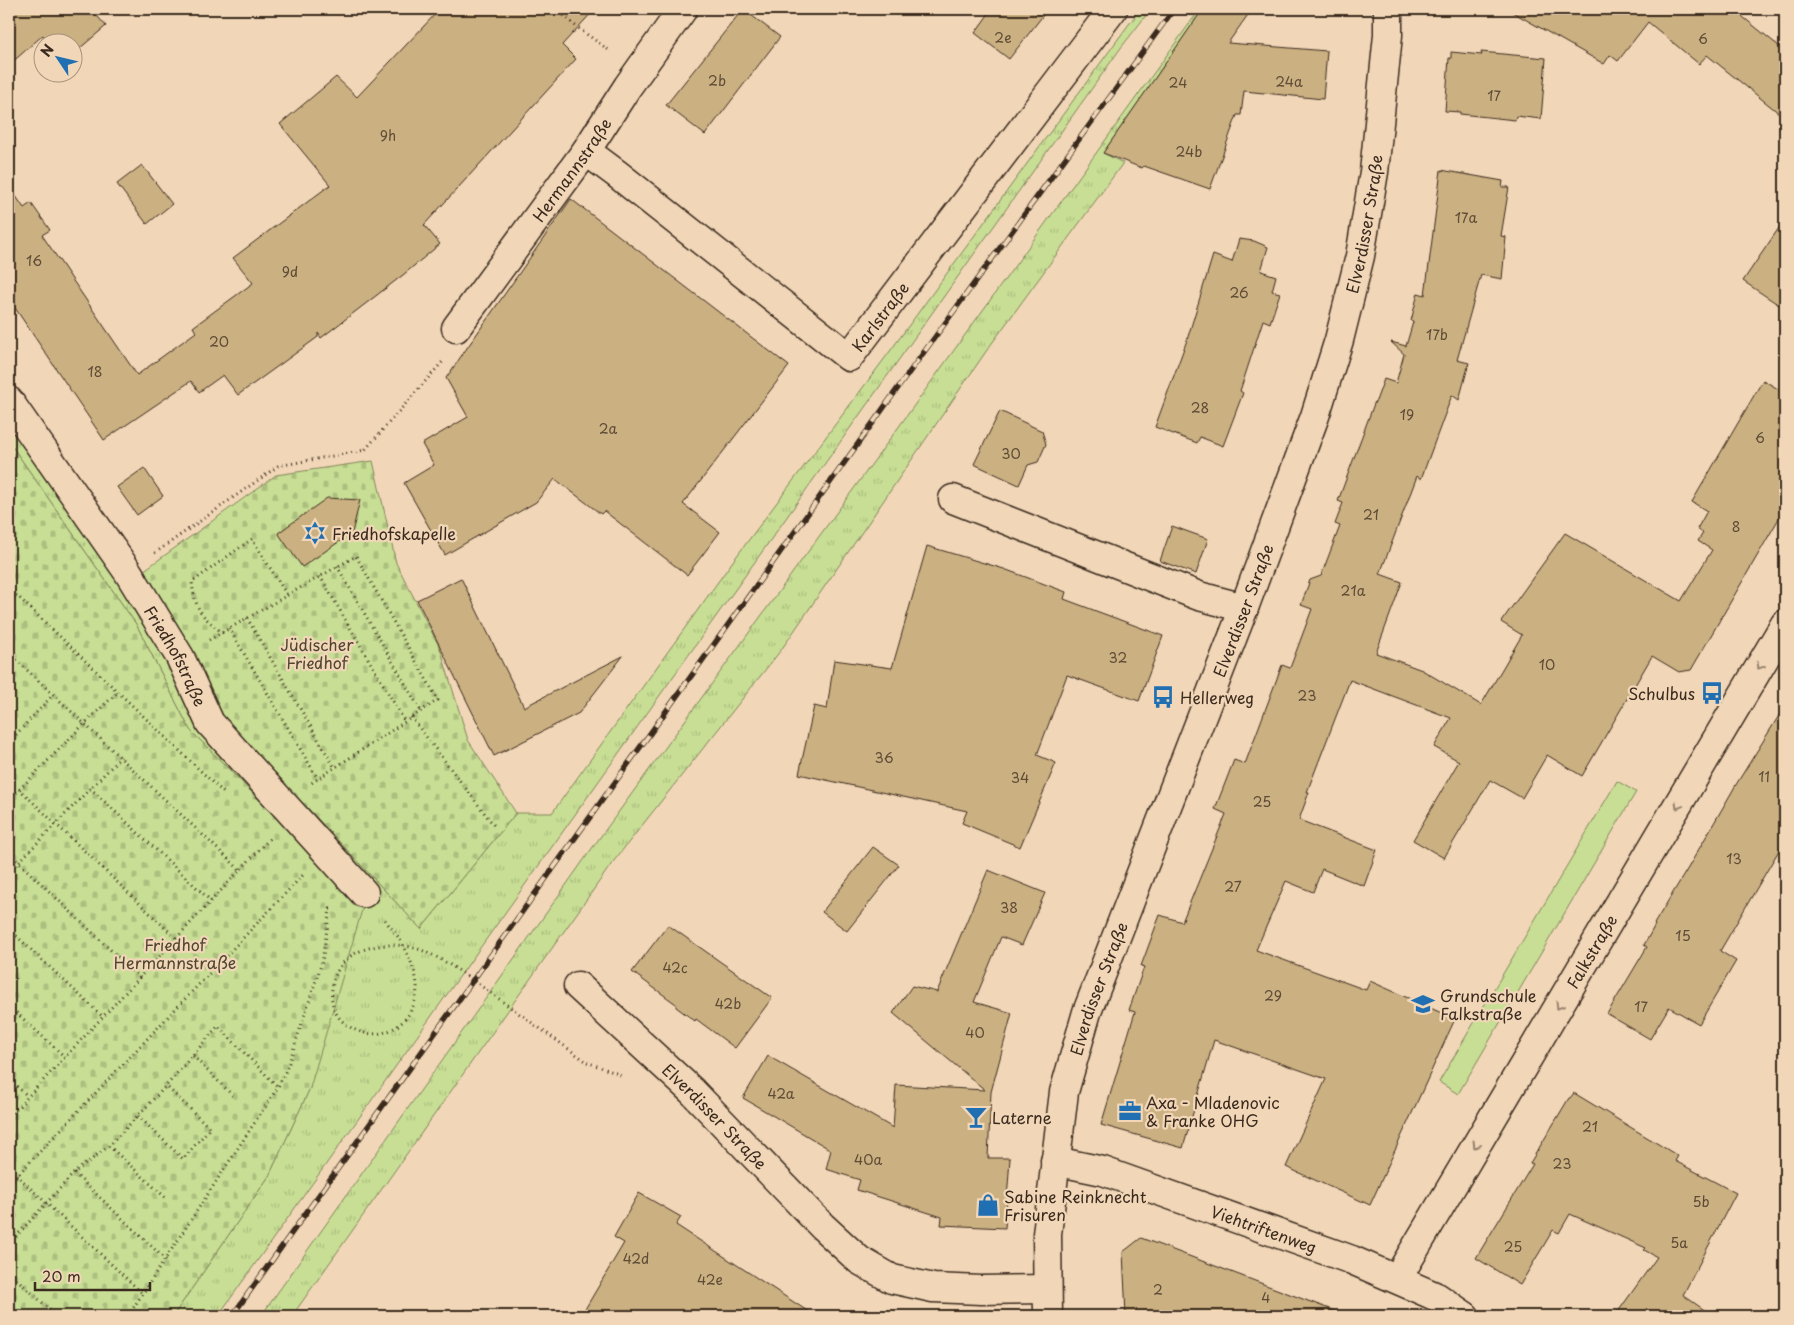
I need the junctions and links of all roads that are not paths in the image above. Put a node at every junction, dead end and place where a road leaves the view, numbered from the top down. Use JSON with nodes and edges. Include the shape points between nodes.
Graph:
{"nodes":[{"id":1,"x":683,"y":9,"type":"edge"},
{"id":2,"x":1113,"y":9,"type":"edge"},
{"id":3,"x":1388,"y":9,"type":"edge"},
{"id":4,"x":586,"y":151,"type":"junction"},
{"id":5,"x":456,"y":328,"type":"road end"},
{"id":6,"x":9,"y":401,"type":"edge"},
{"id":7,"x":953,"y":499,"type":"dead end"},
{"id":8,"x":1244,"y":608,"type":"junction"},
{"id":9,"x":1785,"y":624,"type":"edge"},
{"id":10,"x":364,"y":893,"type":"road end"},
{"id":11,"x":578,"y":986,"type":"dead end"},
{"id":12,"x":1055,"y":1161,"type":"junction"},
{"id":13,"x":1397,"y":1279,"type":"junction"},
{"id":14,"x":1047,"y":1289,"type":"junction"},
{"id":15,"x":1048,"y":1316,"type":"edge"},
{"id":16,"x":1465,"y":1316,"type":"edge"}],
"edges":[{"from":1,"to":4,"type":"street","name":"Hermannstraße"},
{"from":2,"to":4,"type":"street","name":"Karlstraße","via":[[849,357]]},
{"from":3,"to":8,"type":"street","name":"Elverdisser Straße","via":[[1374,172],[1358,265],[1315,416]]},
{"from":4,"to":5,"type":"street","name":"Hermannstraße"},
{"from":6,"to":10,"type":"street","name":"Friedhofstraße","via":[[128,572],[180,657],[210,723]]},
{"from":7,"to":8,"type":"street","via":[[1199,596]]},
{"from":8,"to":12,"type":"street","name":"Elverdisser Straße","via":[[1087,1012],[1064,1092]]},
{"from":9,"to":13,"type":"street","name":"Falkstraße","one_way":true},
{"from":11,"to":14,"type":"street","name":"Elverdisser Straße","via":[[692,1092],[859,1260],[892,1279],[933,1288]]},
{"from":12,"to":13,"type":"street","name":"Viehtriftenweg","via":[[1103,1171]]},
{"from":12,"to":14,"type":"street","name":"Elverdisser Straße","via":[[1047,1234]]},
{"from":13,"to":16,"type":"street","name":"Viehtriftenweg","via":[[1438,1297]]},
{"from":14,"to":15,"type":"street","name":"Elverdisser Straße"}]}
